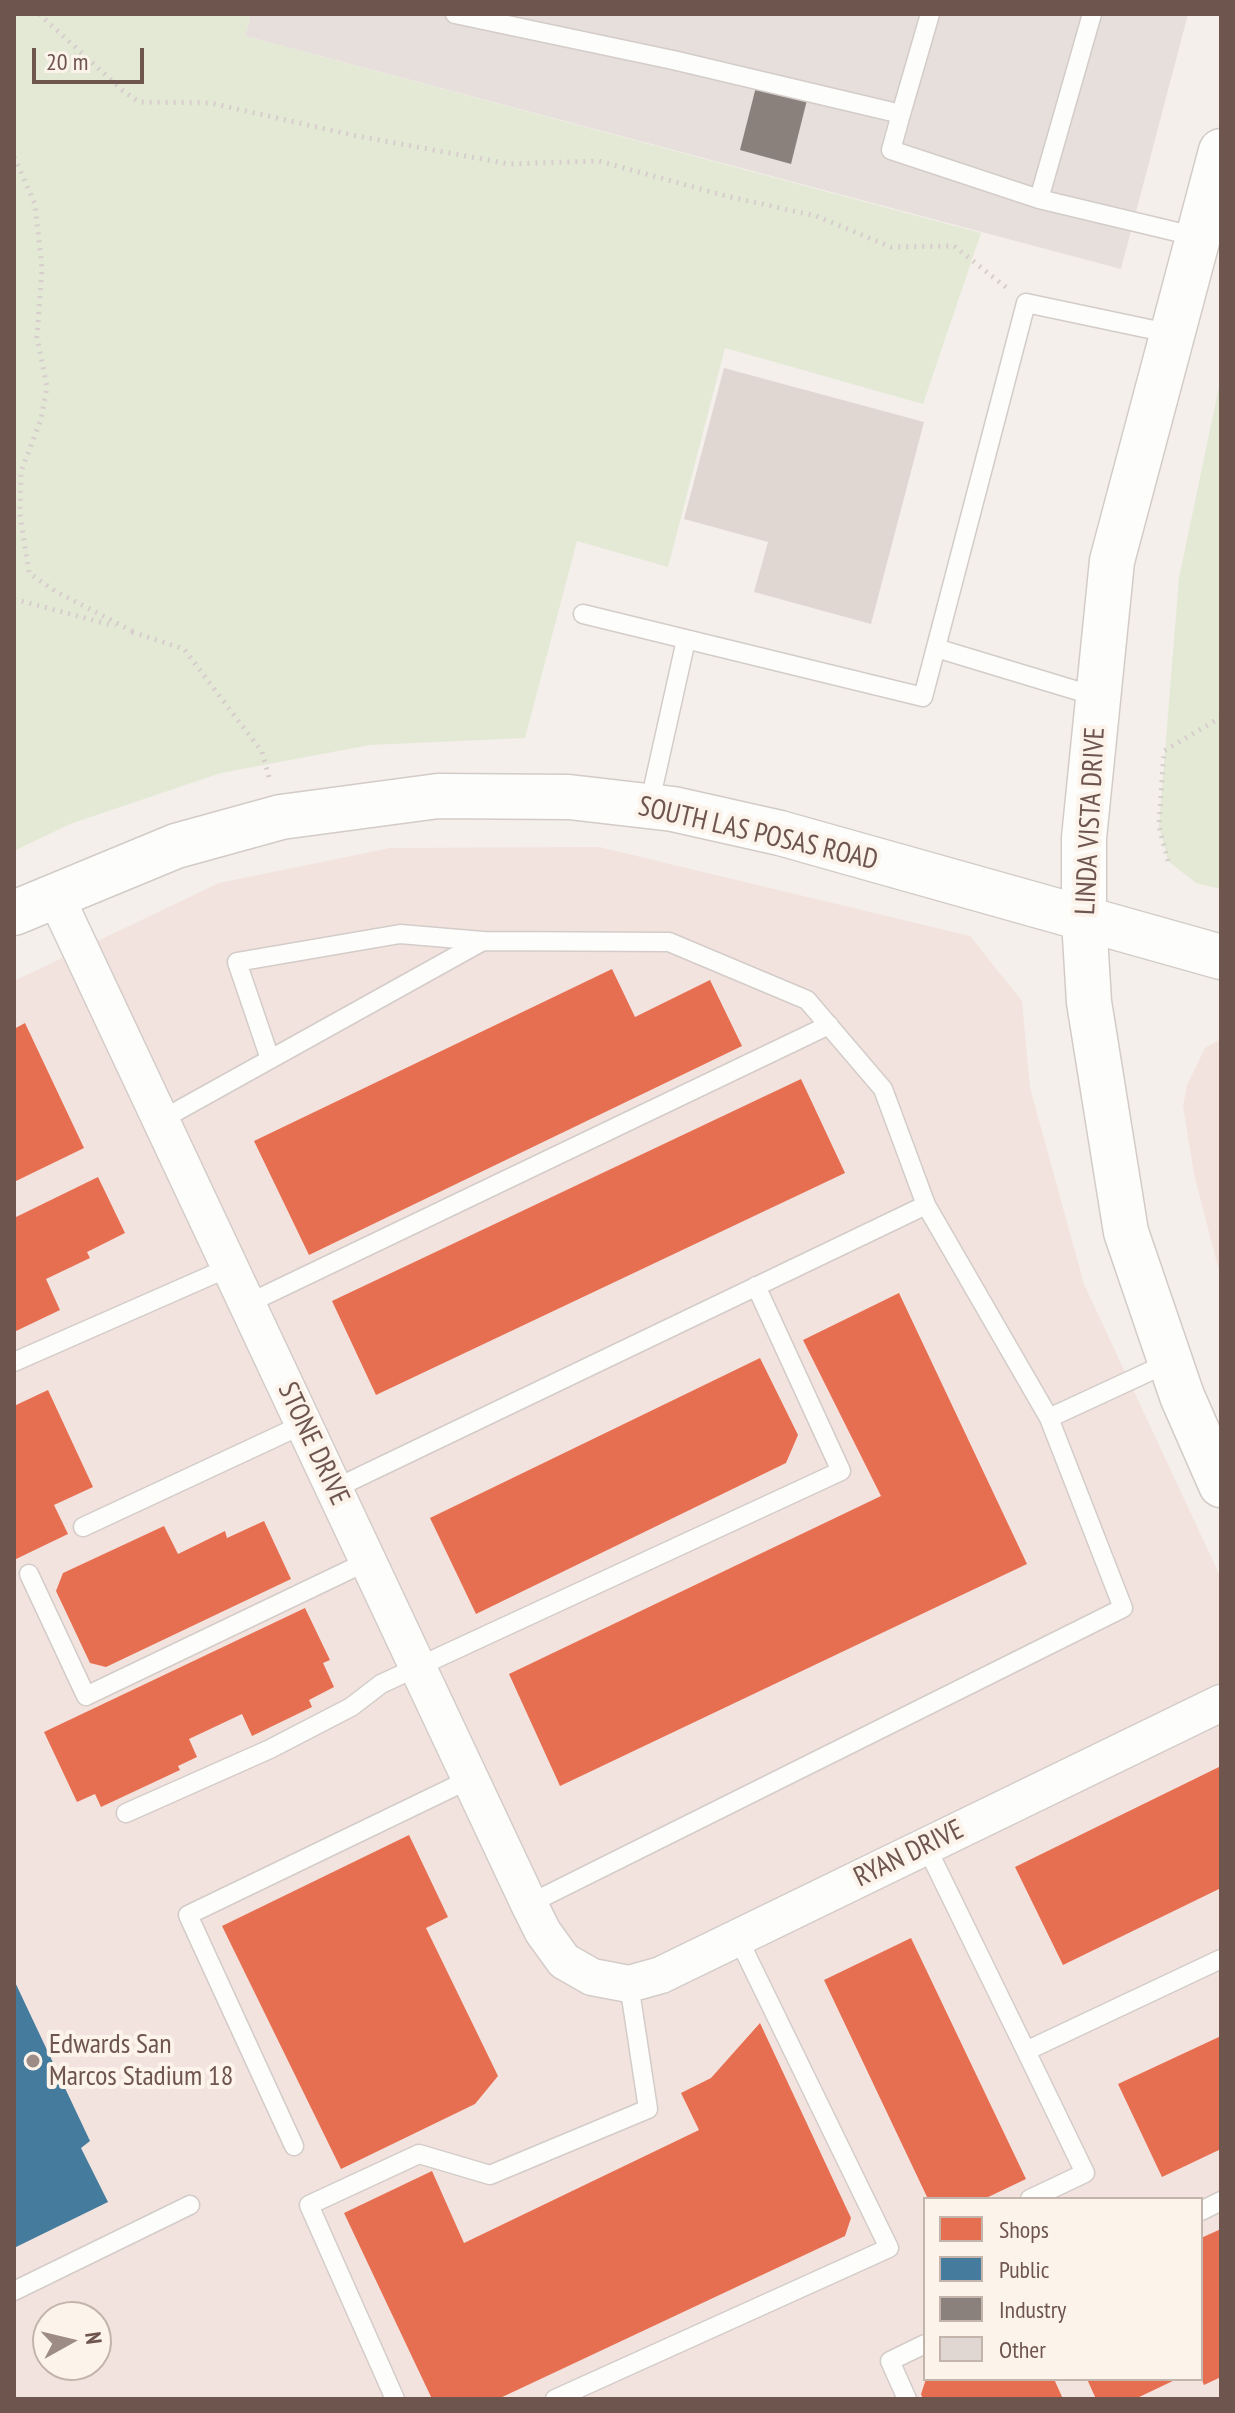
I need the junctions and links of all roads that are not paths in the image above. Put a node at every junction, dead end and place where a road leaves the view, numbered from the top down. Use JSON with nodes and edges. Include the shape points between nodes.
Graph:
{"nodes":[{"id":1,"x":455,"y":14,"type":"edge"},
{"id":2,"x":930,"y":14,"type":"edge"},
{"id":3,"x":1092,"y":14,"type":"edge"},
{"id":4,"x":901,"y":114,"type":"junction"},
{"id":5,"x":1221,"y":151,"type":"edge"},
{"id":6,"x":1039,"y":199,"type":"junction"},
{"id":7,"x":1198,"y":237,"type":"junction"},
{"id":8,"x":1173,"y":334,"type":"junction"},
{"id":9,"x":583,"y":614,"type":"dead end"},
{"id":10,"x":686,"y":640,"type":"junction"},
{"id":11,"x":936,"y":648,"type":"junction"},
{"id":12,"x":1098,"y":698,"type":"junction"},
{"id":13,"x":649,"y":806,"type":"junction"},
{"id":14,"x":55,"y":895,"type":"junction"},
{"id":15,"x":14,"y":913,"type":"edge"},
{"id":16,"x":1084,"y":920,"type":"junction"},
{"id":17,"x":483,"y":941,"type":"junction"},
{"id":18,"x":1221,"y":957,"type":"edge"},
{"id":19,"x":829,"y":1025,"type":"junction"},
{"id":20,"x":270,"y":1059,"type":"junction"},
{"id":21,"x":161,"y":1120,"type":"junction"},
{"id":22,"x":926,"y":1205,"type":"junction"},
{"id":23,"x":230,"y":1267,"type":"junction"},
{"id":24,"x":756,"y":1286,"type":"junction"},
{"id":25,"x":247,"y":1304,"type":"junction"},
{"id":26,"x":14,"y":1362,"type":"edge"},
{"id":27,"x":1170,"y":1362,"type":"junction"},
{"id":28,"x":1049,"y":1418,"type":"junction"},
{"id":29,"x":304,"y":1424,"type":"junction"},
{"id":30,"x":1221,"y":1485,"type":"edge"},
{"id":31,"x":334,"y":1489,"type":"junction"},
{"id":32,"x":83,"y":1527,"type":"dead end"},
{"id":33,"x":368,"y":1561,"type":"junction"},
{"id":34,"x":29,"y":1574,"type":"dead end"},
{"id":35,"x":418,"y":1667,"type":"junction"},
{"id":36,"x":1221,"y":1703,"type":"edge"},
{"id":37,"x":470,"y":1779,"type":"junction"},
{"id":38,"x":126,"y":1813,"type":"dead end"},
{"id":39,"x":926,"y":1846,"type":"junction"},
{"id":40,"x":529,"y":1904,"type":"junction"},
{"id":41,"x":738,"y":1938,"type":"junction"},
{"id":42,"x":1221,"y":1959,"type":"edge"},
{"id":43,"x":592,"y":1977,"type":"joint"},
{"id":44,"x":629,"y":1984,"type":"junction"},
{"id":45,"x":1026,"y":2051,"type":"junction"},
{"id":46,"x":294,"y":2146,"type":"dead end"},
{"id":47,"x":1034,"y":2197,"type":"edge"},
{"id":48,"x":1221,"y":2201,"type":"edge"},
{"id":49,"x":190,"y":2205,"type":"dead end"},
{"id":50,"x":1203,"y":2210,"type":"edge"},
{"id":51,"x":14,"y":2291,"type":"edge"},
{"id":52,"x":923,"y":2345,"type":"edge"},
{"id":53,"x":395,"y":2399,"type":"edge"},
{"id":54,"x":555,"y":2399,"type":"edge"},
{"id":55,"x":907,"y":2399,"type":"edge"}],
"edges":[{"from":1,"to":4,"type":"lane"},
{"from":2,"to":4,"type":"lane"},
{"from":3,"to":6,"type":"lane"},
{"from":4,"to":6,"type":"lane","via":[[891,150]]},
{"from":5,"to":7,"type":"main road","name":"LINDA VISTA DRIVE"},
{"from":6,"to":7,"type":"lane"},
{"from":7,"to":8,"type":"main road","name":"LINDA VISTA DRIVE"},
{"from":8,"to":11,"type":"lane","via":[[1026,303]]},
{"from":8,"to":12,"type":"main road","name":"LINDA VISTA DRIVE","via":[[1112,561]]},
{"from":9,"to":10,"type":"lane"},
{"from":10,"to":11,"type":"lane","via":[[923,697]]},
{"from":10,"to":13,"type":"lane"},
{"from":11,"to":12,"type":"lane"},
{"from":12,"to":16,"type":"main road","name":"LINDA VISTA DRIVE","via":[[1084,838]]},
{"from":13,"to":14,"type":"main road","name":"SOUTH LAS POSAS ROAD","via":[[569,797],[438,796],[281,817],[176,846]]},
{"from":13,"to":16,"type":"main road","name":"SOUTH LAS POSAS ROAD","via":[[780,833]]},
{"from":14,"to":15,"type":"main road","name":"SOUTH LAS POSAS ROAD"},
{"from":14,"to":21,"type":"street","name":"STONE DRIVE"},
{"from":16,"to":18,"type":"main road","name":"SOUTH LAS POSAS ROAD"},
{"from":16,"to":27,"type":"main road","name":"LINDA VISTA DRIVE","via":[[1089,1002],[1126,1232]]},
{"from":17,"to":19,"type":"lane","via":[[669,942],[807,1000]]},
{"from":17,"to":20,"type":"lane"},
{"from":17,"to":20,"type":"lane","via":[[400,934],[237,962]]},
{"from":19,"to":22,"type":"lane","via":[[883,1089]]},
{"from":19,"to":25,"type":"lane"},
{"from":20,"to":21,"type":"lane"},
{"from":21,"to":23,"type":"street","name":"STONE DRIVE"},
{"from":22,"to":24,"type":"lane"},
{"from":22,"to":28,"type":"lane"},
{"from":23,"to":25,"type":"street","name":"STONE DRIVE"},
{"from":23,"to":26,"type":"lane"},
{"from":24,"to":31,"type":"lane"},
{"from":24,"to":35,"type":"lane","via":[[841,1471]]},
{"from":25,"to":29,"type":"street","name":"STONE DRIVE"},
{"from":27,"to":28,"type":"lane"},
{"from":27,"to":30,"type":"main road","name":"LINDA VISTA DRIVE"},
{"from":28,"to":40,"type":"lane","via":[[1123,1608]]},
{"from":29,"to":31,"type":"street","name":"STONE DRIVE"},
{"from":29,"to":32,"type":"lane"},
{"from":31,"to":33,"type":"street","name":"STONE DRIVE"},
{"from":33,"to":34,"type":"lane","via":[[86,1696]]},
{"from":33,"to":35,"type":"street","name":"STONE DRIVE"},
{"from":35,"to":37,"type":"street","name":"STONE DRIVE"},
{"from":35,"to":38,"type":"lane","via":[[270,1749]]},
{"from":36,"to":39,"type":"street","name":"RYAN DRIVE"},
{"from":37,"to":40,"type":"street","name":"STONE DRIVE"},
{"from":37,"to":46,"type":"lane","via":[[188,1915]]},
{"from":39,"to":41,"type":"street","name":"RYAN DRIVE"},
{"from":39,"to":45,"type":"lane"},
{"from":40,"to":43,"type":"street","name":"STONE DRIVE","via":[[564,1961]]},
{"from":41,"to":44,"type":"street","name":"RYAN DRIVE","via":[[661,1975]]},
{"from":41,"to":54,"type":"lane","via":[[889,2248]]},
{"from":42,"to":45,"type":"lane"},
{"from":43,"to":44,"type":"street","name":"RYAN DRIVE"},
{"from":44,"to":53,"type":"lane","via":[[648,2109],[490,2175],[419,2154],[309,2205]]},
{"from":45,"to":47,"type":"lane","via":[[1085,2173]]},
{"from":48,"to":50,"type":"lane"},
{"from":49,"to":51,"type":"lane"},
{"from":52,"to":55,"type":"lane","via":[[890,2361]]}]}
